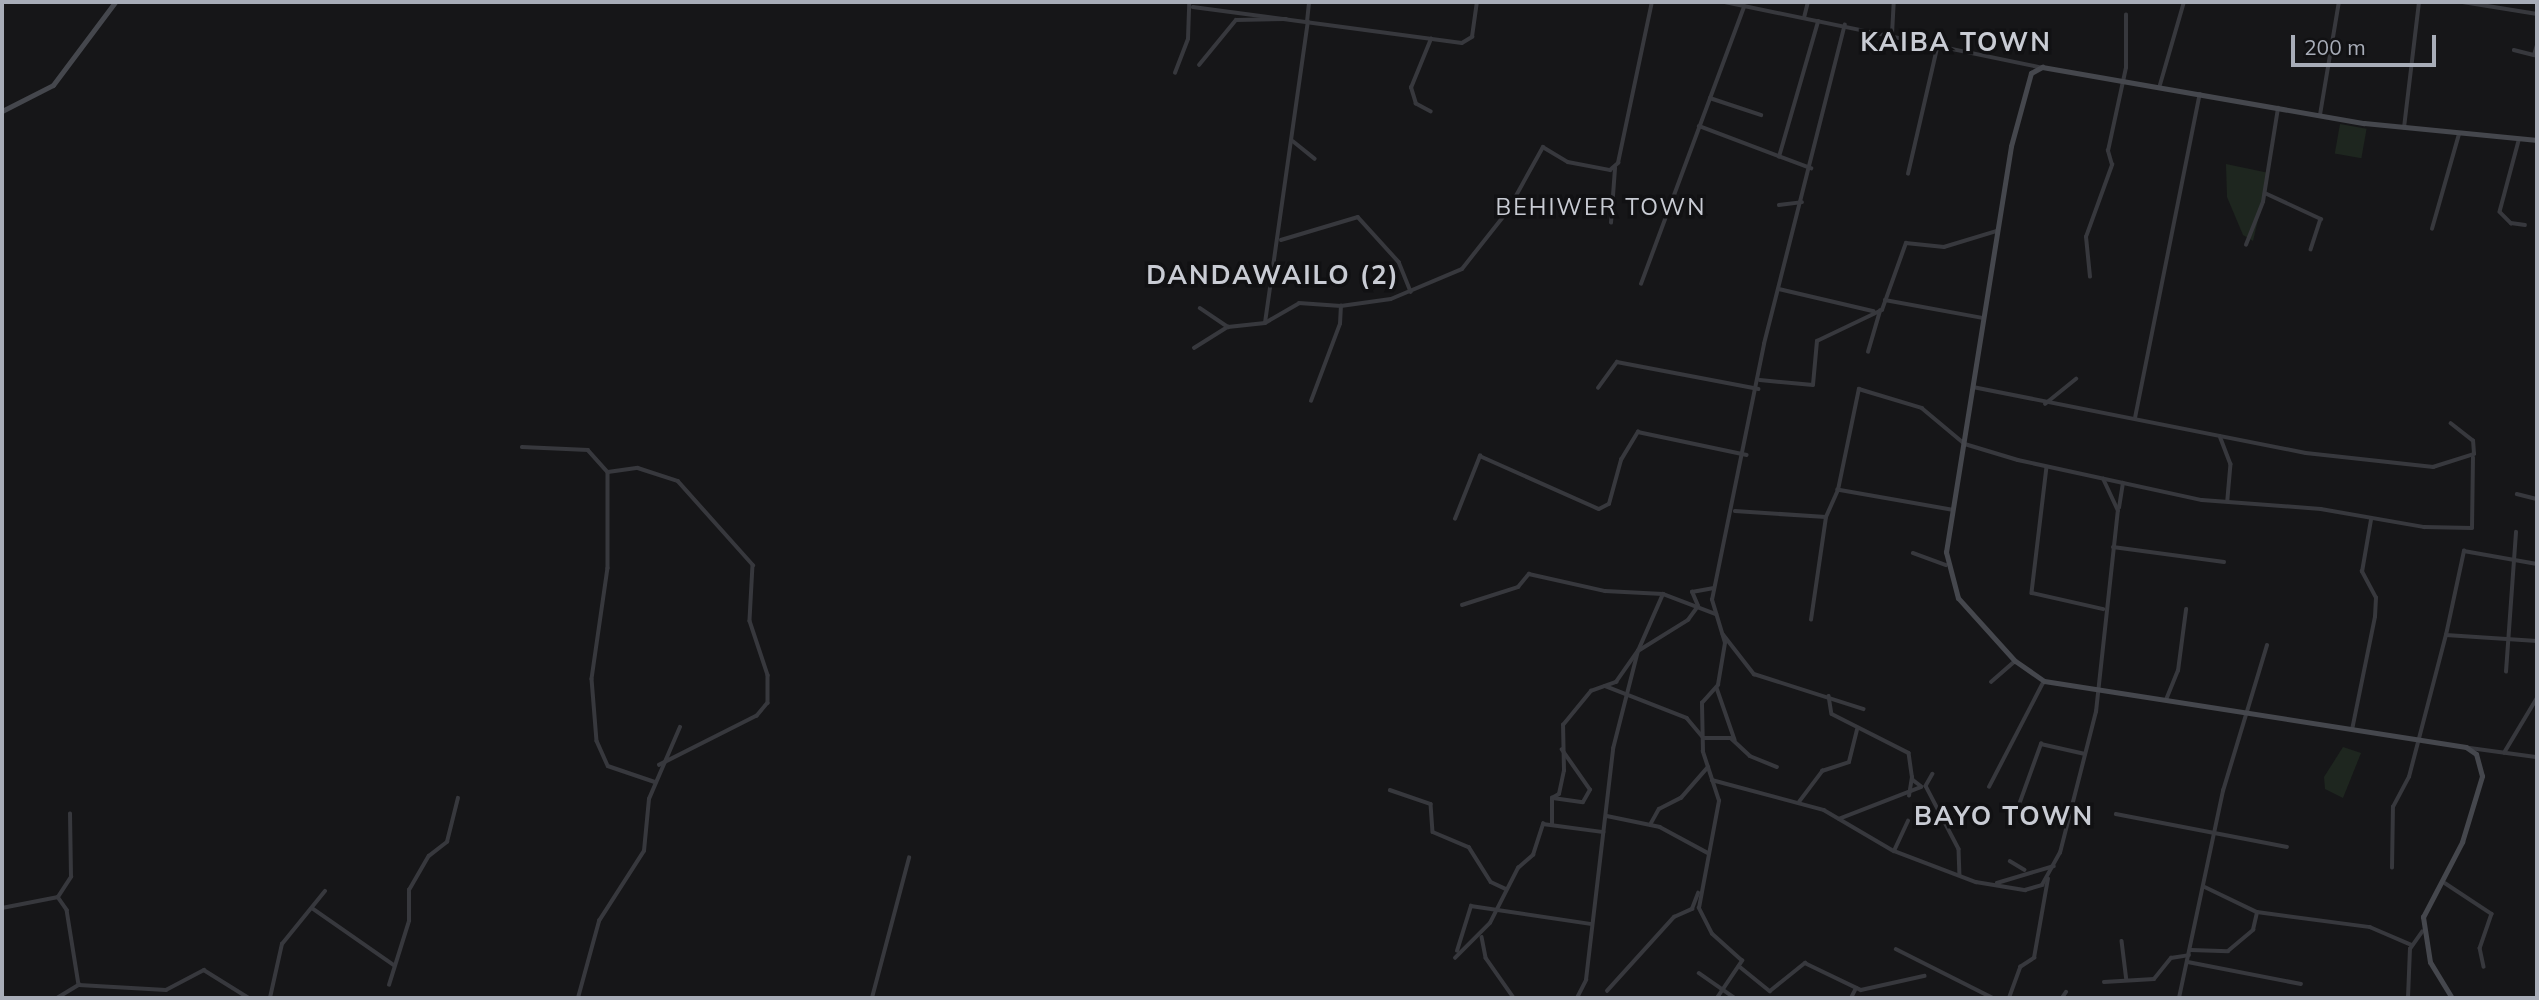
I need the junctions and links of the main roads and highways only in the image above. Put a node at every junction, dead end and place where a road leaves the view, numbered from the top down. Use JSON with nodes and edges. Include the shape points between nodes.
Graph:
{"nodes":[{"id":1,"x":115,"y":2,"type":"edge"},
{"id":2,"x":2,"y":111,"type":"edge"},
{"id":3,"x":2537,"y":140,"type":"edge"},
{"id":4,"x":2452,"y":998,"type":"edge"}],
"edges":[{"from":1,"to":2,"type":"main road","via":[[53,85]]},
{"from":3,"to":4,"type":"main road","via":[[2404,128],[2042,67],[2024,80],[1951,510],[1946,565],[1958,598],[2015,661],[2044,681],[2466,747],[2476,754],[2482,776],[2445,883],[2423,917],[2430,962]]}]}
